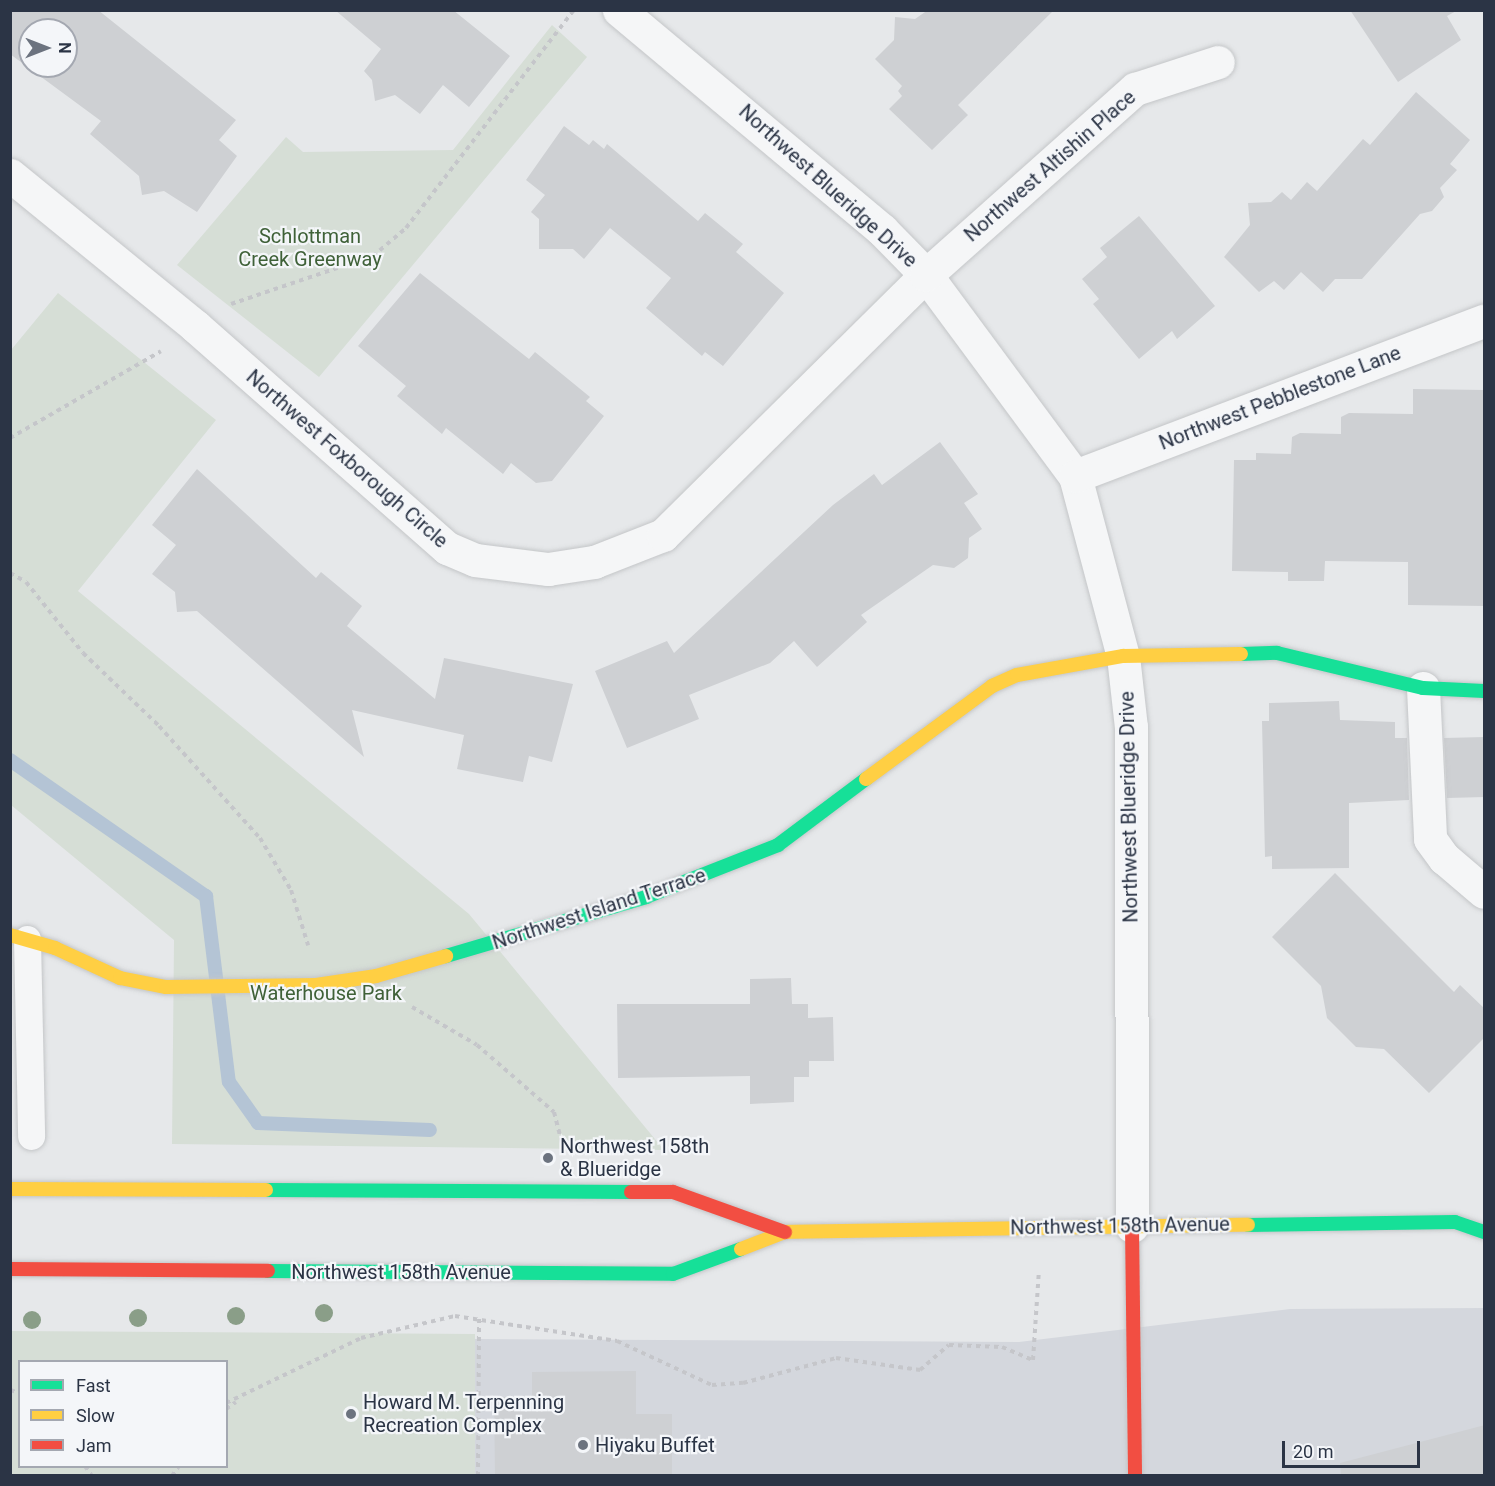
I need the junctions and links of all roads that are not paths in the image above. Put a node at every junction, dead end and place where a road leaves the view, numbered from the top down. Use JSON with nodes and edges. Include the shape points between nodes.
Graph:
{"nodes":[{"id":1,"x":619,"y":10,"type":"edge"},
{"id":2,"x":1218,"y":62,"type":"dead end"},
{"id":3,"x":10,"y":175,"type":"edge"},
{"id":4,"x":926,"y":275,"type":"junction"},
{"id":5,"x":1485,"y":321,"type":"edge"},
{"id":6,"x":1075,"y":476,"type":"junction"},
{"id":7,"x":1123,"y":656,"type":"junction"},
{"id":8,"x":1423,"y":688,"type":"junction"},
{"id":9,"x":1485,"y":692,"type":"edge"},
{"id":10,"x":1485,"y":892,"type":"edge"},
{"id":11,"x":19,"y":937,"type":"edge"},
{"id":12,"x":31,"y":1136,"type":"dead end"},
{"id":13,"x":10,"y":1189,"type":"edge"},
{"id":14,"x":1485,"y":1211,"type":"edge"},
{"id":15,"x":1455,"y":1222,"type":"junction"},
{"id":16,"x":1132,"y":1226,"type":"junction"},
{"id":17,"x":784,"y":1232,"type":"junction"},
{"id":18,"x":1485,"y":1232,"type":"edge"},
{"id":19,"x":10,"y":1269,"type":"edge"},
{"id":20,"x":1135,"y":1476,"type":"edge"}],
"edges":[{"from":1,"to":4,"type":"street","name":"Northwest Blueridge Drive","via":[[730,98]]},
{"from":2,"to":4,"type":"street","name":"Northwest Altishin Place","via":[[1135,88]]},
{"from":3,"to":4,"type":"street","name":"Northwest Foxborough Circle","via":[[195,326],[447,548],[504,566],[548,569],[594,562],[663,535]]},
{"from":4,"to":6,"type":"street","name":"Northwest Blueridge Drive"},
{"from":5,"to":6,"type":"street","name":"Northwest Pebblestone Lane"},
{"from":6,"to":7,"type":"street","name":"Northwest Blueridge Drive"},
{"from":7,"to":8,"type":"main road","name":"Northwest Island Terrace","via":[[1277,653]]},
{"from":7,"to":11,"type":"main road","name":"Northwest Island Terrace","via":[[1017,675],[992,686],[778,845],[646,897],[376,976],[293,986],[166,987],[120,978]]},
{"from":7,"to":16,"type":"street","name":"Northwest Blueridge Drive","via":[[1131,727]]},
{"from":8,"to":9,"type":"main road","name":"Northwest Island Terrace"},
{"from":8,"to":10,"type":"street","via":[[1430,839],[1444,858]]},
{"from":11,"to":12,"type":"lane"},
{"from":13,"to":17,"type":"main road","name":"Northwest 158th Avenue","via":[[673,1192]]},
{"from":14,"to":15,"type":"main road","name":"Northwest 158th Avenue"},
{"from":15,"to":16,"type":"main road","name":"Northwest 158th Avenue"},
{"from":15,"to":18,"type":"main road","name":"Northwest 158th Avenue"},
{"from":16,"to":17,"type":"main road","name":"Northwest 158th Avenue"},
{"from":16,"to":20,"type":"main road","name":"Northwest Blueridge Drive"},
{"from":17,"to":19,"type":"main road","name":"Northwest 158th Avenue","via":[[673,1274]]}]}
